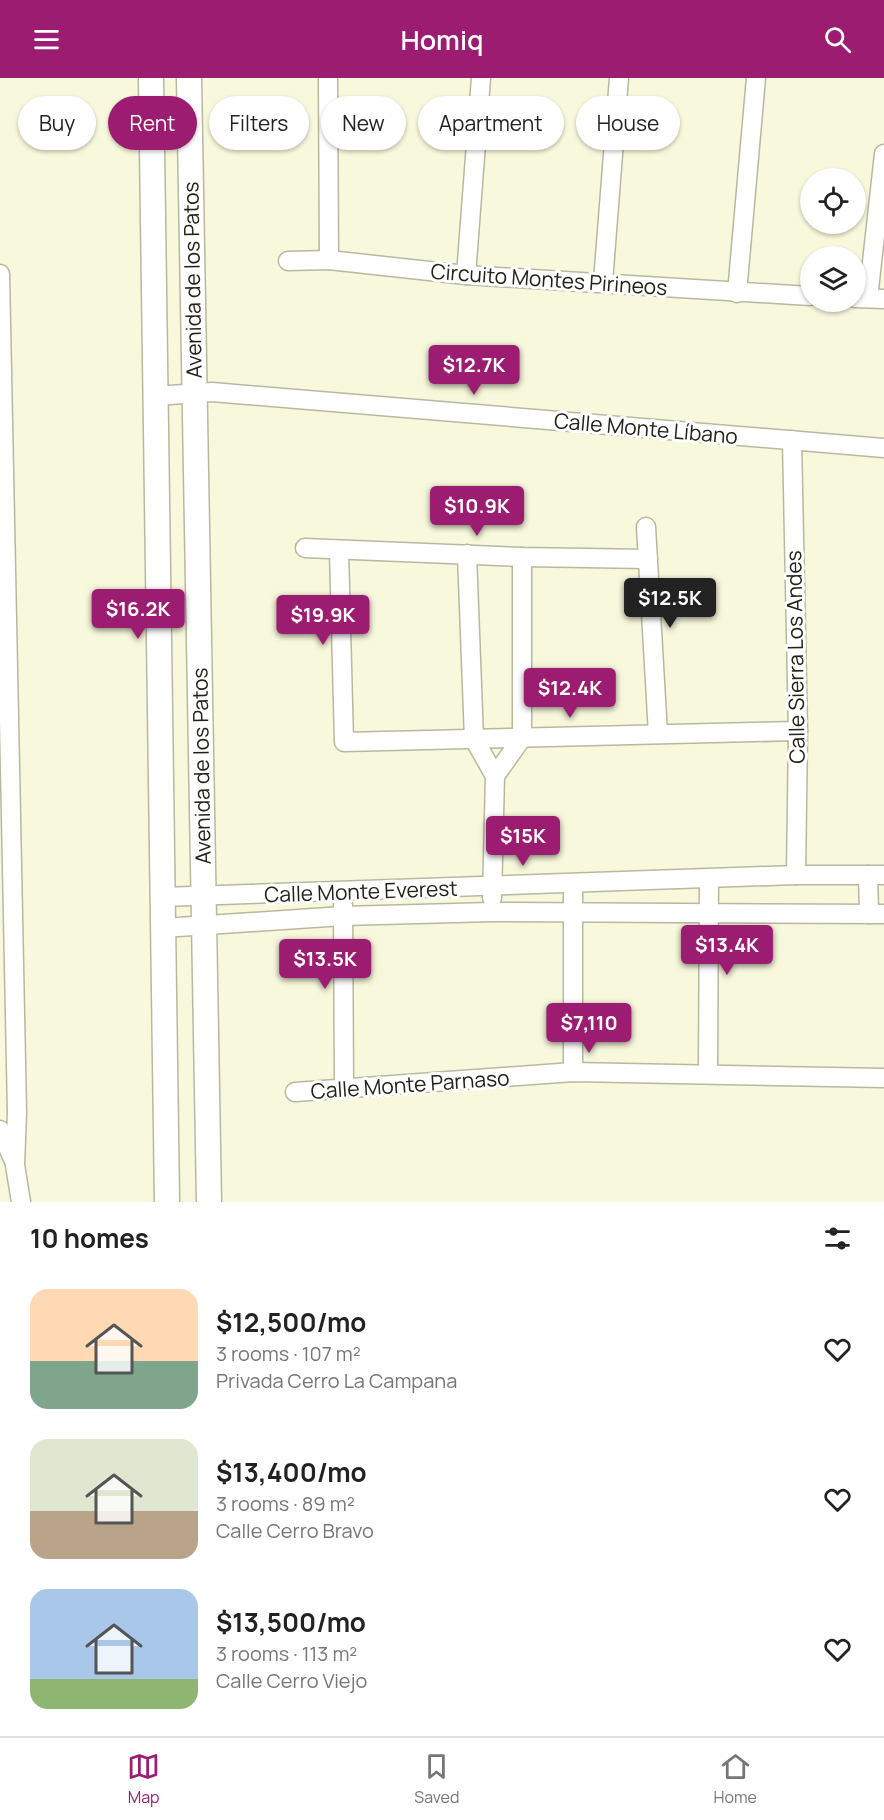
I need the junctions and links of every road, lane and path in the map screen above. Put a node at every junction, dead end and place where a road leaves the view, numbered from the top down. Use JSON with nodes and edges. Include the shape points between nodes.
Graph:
{"nodes":[{"id":1,"x":151,"y":78,"type":"edge"},
{"id":2,"x":189,"y":78,"type":"edge"},
{"id":3,"x":328,"y":78,"type":"edge"},
{"id":4,"x":481,"y":78,"type":"edge"},
{"id":5,"x":619,"y":78,"type":"edge"},
{"id":6,"x":756,"y":78,"type":"edge"},
{"id":7,"x":884,"y":154,"type":"edge"},
{"id":8,"x":329,"y":260,"type":"junction"},
{"id":9,"x":288,"y":261,"type":"dead end"},
{"id":10,"x":0,"y":274,"type":"edge"},
{"id":11,"x":466,"y":275,"type":"junction"},
{"id":12,"x":603,"y":282,"type":"junction"},
{"id":13,"x":737,"y":293,"type":"junction"},
{"id":14,"x":800,"y":296,"type":"edge"},
{"id":15,"x":869,"y":298,"type":"edge"},
{"id":16,"x":193,"y":394,"type":"junction"},
{"id":17,"x":156,"y":396,"type":"junction"},
{"id":18,"x":792,"y":440,"type":"junction"},
{"id":19,"x":884,"y":448,"type":"edge"},
{"id":20,"x":646,"y":527,"type":"dead end"},
{"id":21,"x":305,"y":548,"type":"dead end"},
{"id":22,"x":339,"y":550,"type":"junction"},
{"id":23,"x":467,"y":554,"type":"junction"},
{"id":24,"x":522,"y":557,"type":"junction"},
{"id":25,"x":648,"y":559,"type":"junction"},
{"id":26,"x":798,"y":731,"type":"junction"},
{"id":27,"x":658,"y":735,"type":"junction"},
{"id":28,"x":522,"y":738,"type":"junction"},
{"id":29,"x":474,"y":739,"type":"junction"},
{"id":30,"x":495,"y":776,"type":"junction"},
{"id":31,"x":796,"y":875,"type":"junction"},
{"id":32,"x":876,"y":875,"type":"edge"},
{"id":33,"x":709,"y":879,"type":"junction"},
{"id":34,"x":573,"y":884,"type":"junction"},
{"id":35,"x":493,"y":885,"type":"junction"},
{"id":36,"x":342,"y":892,"type":"junction"},
{"id":37,"x":162,"y":897,"type":"junction"},
{"id":38,"x":203,"y":897,"type":"junction"},
{"id":39,"x":492,"y":912,"type":"junction"},
{"id":40,"x":574,"y":912,"type":"junction"},
{"id":41,"x":709,"y":913,"type":"junction"},
{"id":42,"x":876,"y":914,"type":"edge"},
{"id":43,"x":344,"y":916,"type":"junction"},
{"id":44,"x":205,"y":926,"type":"junction"},
{"id":45,"x":163,"y":928,"type":"junction"},
{"id":46,"x":573,"y":1072,"type":"junction"},
{"id":47,"x":708,"y":1073,"type":"junction"},
{"id":48,"x":884,"y":1078,"type":"edge"},
{"id":49,"x":344,"y":1087,"type":"junction"},
{"id":50,"x":295,"y":1092,"type":"dead end"},
{"id":51,"x":9,"y":1115,"type":"edge"},
{"id":52,"x":0,"y":1130,"type":"edge"},
{"id":53,"x":15,"y":1165,"type":"junction"},
{"id":54,"x":21,"y":1202,"type":"edge"},
{"id":55,"x":167,"y":1202,"type":"edge"},
{"id":56,"x":209,"y":1202,"type":"edge"}],
"edges":[{"from":1,"to":17,"type":"street","name":"Avenida de los Patos"},
{"from":2,"to":16,"type":"street","name":"Avenida de los Patos"},
{"from":3,"to":8,"type":"street"},
{"from":4,"to":11,"type":"street"},
{"from":5,"to":12,"type":"street"},
{"from":6,"to":13,"type":"street"},
{"from":7,"to":15,"type":"street"},
{"from":8,"to":9,"type":"street","name":"Circuito Montes Pirineos"},
{"from":8,"to":11,"type":"street","name":"Circuito Montes Pirineos"},
{"from":10,"to":51,"type":"street"},
{"from":11,"to":12,"type":"street","name":"Circuito Montes Pirineos"},
{"from":12,"to":13,"type":"street","name":"Circuito Montes Pirineos"},
{"from":13,"to":14,"type":"street","name":"Circuito Montes Pirineos"},
{"from":16,"to":17,"type":"street","name":"Calle Monte Líbano"},
{"from":16,"to":18,"type":"street","name":"Calle Monte Líbano","via":[[224,393]]},
{"from":16,"to":38,"type":"street","name":"Avenida de los Patos"},
{"from":17,"to":37,"type":"street","name":"Avenida de los Patos"},
{"from":18,"to":19,"type":"street","name":"Calle Monte Líbano"},
{"from":18,"to":26,"type":"street","name":"Calle Sierra Los Andes"},
{"from":20,"to":25,"type":"street"},
{"from":21,"to":22,"type":"street"},
{"from":22,"to":23,"type":"street"},
{"from":22,"to":29,"type":"street","via":[[344,742]]},
{"from":23,"to":24,"type":"street"},
{"from":23,"to":29,"type":"street"},
{"from":24,"to":25,"type":"street"},
{"from":24,"to":28,"type":"street"},
{"from":25,"to":27,"type":"street"},
{"from":26,"to":27,"type":"street"},
{"from":26,"to":31,"type":"street","name":"Calle Sierra Los Andes"},
{"from":27,"to":28,"type":"street"},
{"from":28,"to":29,"type":"street"},
{"from":28,"to":30,"type":"street"},
{"from":29,"to":30,"type":"street"},
{"from":30,"to":35,"type":"street"},
{"from":31,"to":32,"type":"street","name":"Calle Monte Everest"},
{"from":31,"to":33,"type":"street","name":"Calle Monte Everest"},
{"from":32,"to":42,"type":"street"},
{"from":33,"to":34,"type":"street","name":"Calle Monte Everest"},
{"from":33,"to":41,"type":"street"},
{"from":34,"to":35,"type":"street","name":"Calle Monte Everest"},
{"from":34,"to":40,"type":"street"},
{"from":35,"to":36,"type":"street","name":"Calle Monte Everest"},
{"from":35,"to":39,"type":"street"},
{"from":36,"to":38,"type":"street","name":"Calle Monte Everest"},
{"from":36,"to":43,"type":"street"},
{"from":37,"to":38,"type":"street","name":"Calle Monte Everest"},
{"from":37,"to":45,"type":"street","name":"Avenida de los Patos"},
{"from":38,"to":44,"type":"street","name":"Avenida de los Patos"},
{"from":39,"to":40,"type":"street","name":"Calle Monte Everest"},
{"from":39,"to":43,"type":"street","name":"Calle Monte Everest"},
{"from":40,"to":41,"type":"street","name":"Calle Monte Everest"},
{"from":40,"to":46,"type":"street"},
{"from":41,"to":42,"type":"street","name":"Calle Monte Everest"},
{"from":41,"to":47,"type":"street"},
{"from":43,"to":44,"type":"street","name":"Calle Monte Everest"},
{"from":43,"to":49,"type":"street"},
{"from":44,"to":45,"type":"street","name":"Calle Monte Everest"},
{"from":44,"to":56,"type":"street","name":"Avenida de los Patos"},
{"from":45,"to":55,"type":"street","name":"Avenida de los Patos"},
{"from":46,"to":47,"type":"street","name":"Calle Monte Parnaso"},
{"from":46,"to":49,"type":"street","name":"Calle Monte Parnaso"},
{"from":47,"to":48,"type":"street","name":"Calle Monte Parnaso"},
{"from":49,"to":50,"type":"street","name":"Calle Monte Parnaso"},
{"from":51,"to":53,"type":"street"},
{"from":52,"to":53,"type":"street"},
{"from":53,"to":54,"type":"street"}]}
